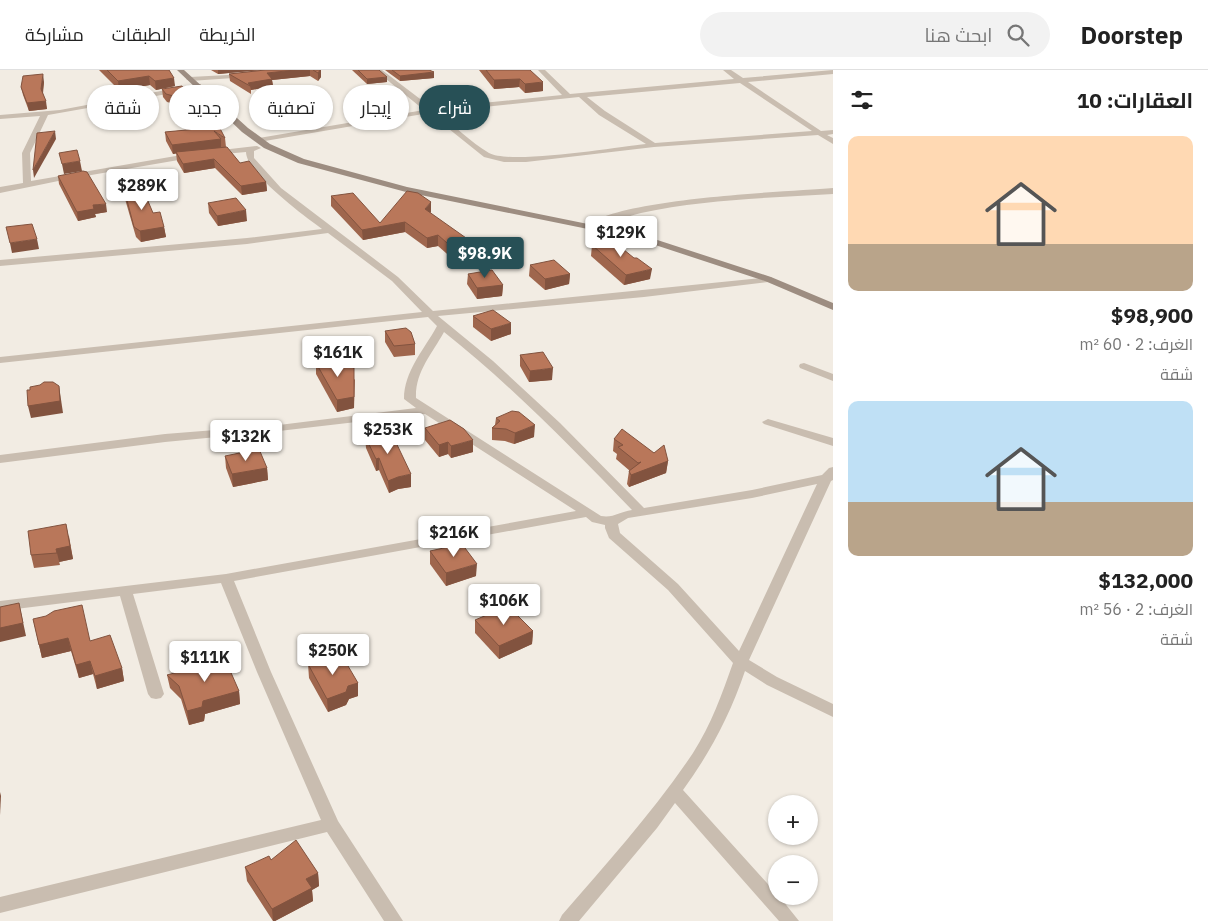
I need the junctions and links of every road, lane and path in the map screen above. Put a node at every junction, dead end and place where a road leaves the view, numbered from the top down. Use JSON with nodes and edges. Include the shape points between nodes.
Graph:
{"nodes":[{"id":1,"x":180,"y":70,"type":"edge"},
{"id":2,"x":378,"y":70,"type":"edge"},
{"id":3,"x":541,"y":70,"type":"edge"},
{"id":4,"x":726,"y":70,"type":"edge"},
{"id":5,"x":833,"y":72,"type":"edge"},
{"id":6,"x":257,"y":75,"type":"edge"},
{"id":7,"x":190,"y":79,"type":"junction"},
{"id":8,"x":743,"y":81,"type":"junction"},
{"id":9,"x":197,"y":85,"type":"edge"},
{"id":10,"x":169,"y":91,"type":"edge"},
{"id":11,"x":578,"y":94,"type":"junction"},
{"id":12,"x":568,"y":96,"type":"junction"},
{"id":13,"x":419,"y":102,"type":"edge"},
{"id":14,"x":490,"y":104,"type":"edge"},
{"id":15,"x":419,"y":112,"type":"edge"},
{"id":16,"x":45,"y":114,"type":"junction"},
{"id":17,"x":0,"y":116,"type":"edge"},
{"id":18,"x":239,"y":124,"type":"edge"},
{"id":19,"x":455,"y":130,"type":"edge"},
{"id":20,"x":833,"y":132,"type":"edge"},
{"id":21,"x":821,"y":134,"type":"junction"},
{"id":22,"x":833,"y":142,"type":"edge"},
{"id":23,"x":263,"y":143,"type":"junction"},
{"id":24,"x":654,"y":145,"type":"junction"},
{"id":25,"x":250,"y":149,"type":"junction"},
{"id":26,"x":27,"y":184,"type":"junction"},
{"id":27,"x":0,"y":190,"type":"edge"},
{"id":28,"x":833,"y":190,"type":"edge"},
{"id":29,"x":590,"y":227,"type":"junction"},
{"id":30,"x":332,"y":230,"type":"junction"},
{"id":31,"x":0,"y":263,"type":"edge"},
{"id":32,"x":768,"y":279,"type":"junction"},
{"id":33,"x":833,"y":307,"type":"edge"},
{"id":34,"x":431,"y":314,"type":"junction"},
{"id":35,"x":442,"y":326,"type":"junction"},
{"id":36,"x":0,"y":360,"type":"edge"},
{"id":37,"x":804,"y":366,"type":"dead end"},
{"id":38,"x":833,"y":378,"type":"edge"},
{"id":39,"x":428,"y":410,"type":"junction"},
{"id":40,"x":768,"y":422,"type":"dead end"},
{"id":41,"x":833,"y":442,"type":"edge"},
{"id":42,"x":0,"y":459,"type":"edge"},
{"id":43,"x":831,"y":475,"type":"edge"},
{"id":44,"x":641,"y":512,"type":"junction"},
{"id":45,"x":588,"y":513,"type":"junction"},
{"id":46,"x":612,"y":522,"type":"junction"},
{"id":47,"x":226,"y":578,"type":"junction"},
{"id":48,"x":125,"y":591,"type":"junction"},
{"id":49,"x":0,"y":606,"type":"edge"},
{"id":50,"x":741,"y":662,"type":"junction"},
{"id":51,"x":156,"y":694,"type":"dead end"},
{"id":52,"x":833,"y":711,"type":"edge"},
{"id":53,"x":674,"y":791,"type":"junction"},
{"id":54,"x":330,"y":824,"type":"junction"},
{"id":55,"x":0,"y":904,"type":"edge"},
{"id":56,"x":394,"y":921,"type":"edge"},
{"id":57,"x":568,"y":921,"type":"edge"},
{"id":58,"x":790,"y":921,"type":"edge"}],
"edges":[{"from":1,"to":7,"type":"main road"},
{"from":2,"to":13,"type":"street"},
{"from":3,"to":12,"type":"street"},
{"from":4,"to":8,"type":"street"},
{"from":5,"to":8,"type":"street"},
{"from":6,"to":7,"type":"street"},
{"from":7,"to":9,"type":"main road"},
{"from":8,"to":11,"type":"street"},
{"from":8,"to":21,"type":"street"},
{"from":10,"to":16,"type":"street"},
{"from":11,"to":12,"type":"street"},
{"from":11,"to":24,"type":"street"},
{"from":12,"to":14,"type":"street"},
{"from":15,"to":23,"type":"street"},
{"from":16,"to":17,"type":"street"},
{"from":16,"to":26,"type":"street","via":[[26,153]]},
{"from":18,"to":23,"type":"main road"},
{"from":19,"to":24,"type":"street","via":[[487,155],[504,160]]},
{"from":20,"to":21,"type":"street"},
{"from":21,"to":22,"type":"street"},
{"from":21,"to":24,"type":"street"},
{"from":23,"to":25,"type":"street"},
{"from":23,"to":29,"type":"main road","via":[[300,161],[353,176]]},
{"from":25,"to":26,"type":"street"},
{"from":25,"to":30,"type":"street","via":[[250,158],[278,190]]},
{"from":26,"to":27,"type":"street"},
{"from":28,"to":29,"type":"street","via":[[665,206],[620,215]]},
{"from":29,"to":32,"type":"main road","via":[[639,237]]},
{"from":30,"to":31,"type":"street","via":[[238,242]]},
{"from":30,"to":34,"type":"street","via":[[395,278]]},
{"from":32,"to":33,"type":"main road"},
{"from":32,"to":34,"type":"street"},
{"from":34,"to":35,"type":"street"},
{"from":34,"to":36,"type":"street"},
{"from":35,"to":39,"type":"street","via":[[408,388],[410,399]]},
{"from":35,"to":44,"type":"street","via":[[479,354],[556,425]]},
{"from":37,"to":38,"type":"street"},
{"from":39,"to":42,"type":"street"},
{"from":39,"to":45,"type":"street"},
{"from":40,"to":41,"type":"street"},
{"from":43,"to":44,"type":"street","via":[[752,494]]},
{"from":43,"to":50,"type":"street"},
{"from":44,"to":46,"type":"street"},
{"from":45,"to":46,"type":"street"},
{"from":45,"to":47,"type":"street"},
{"from":46,"to":50,"type":"street","via":[[614,536],[673,587]]},
{"from":47,"to":48,"type":"street"},
{"from":47,"to":54,"type":"street"},
{"from":48,"to":49,"type":"street"},
{"from":48,"to":51,"type":"street"},
{"from":50,"to":52,"type":"street"},
{"from":50,"to":53,"type":"street","via":[[725,707],[699,756]]},
{"from":53,"to":57,"type":"street","via":[[652,823]]},
{"from":53,"to":58,"type":"street"},
{"from":54,"to":55,"type":"street"},
{"from":54,"to":56,"type":"street"}]}
